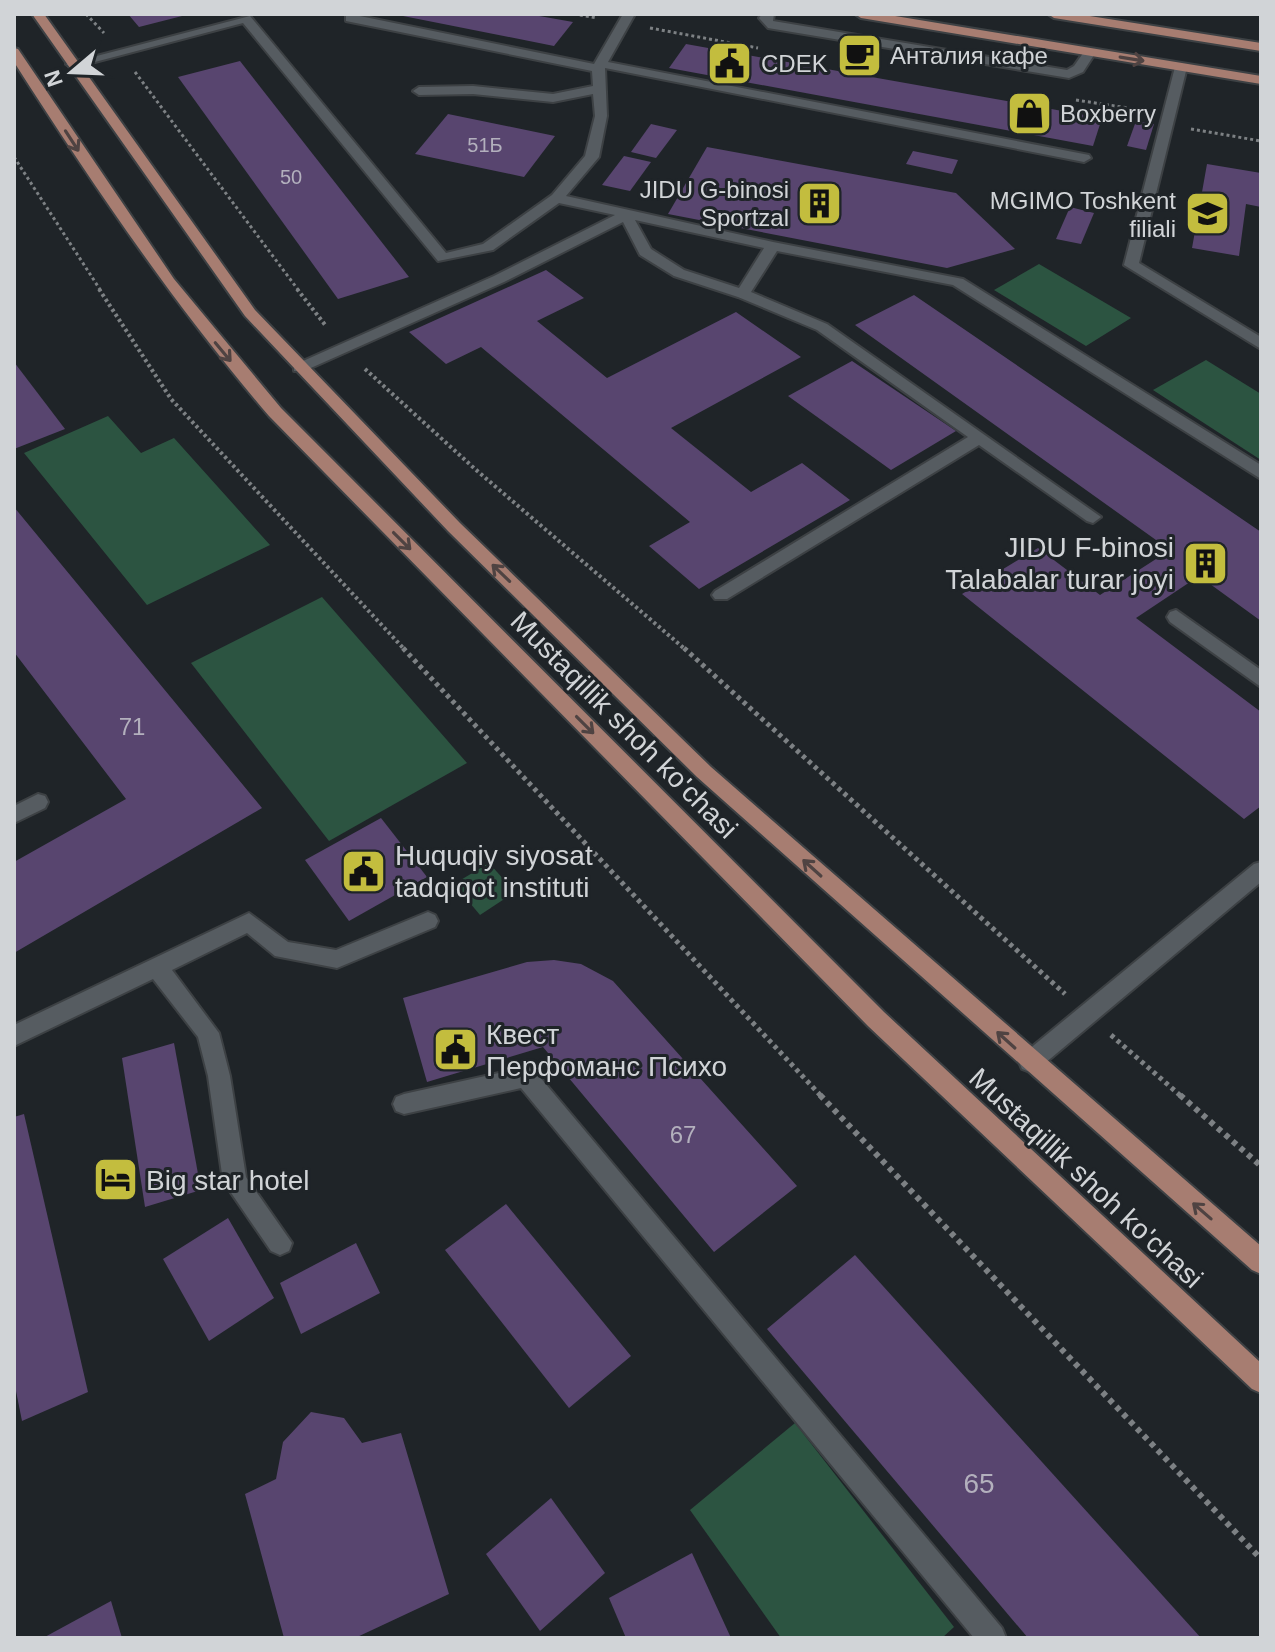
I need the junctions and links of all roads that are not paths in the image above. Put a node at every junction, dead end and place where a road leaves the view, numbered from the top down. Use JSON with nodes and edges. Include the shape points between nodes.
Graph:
{"nodes":[{"id":1,"x":38,"y":14,"type":"edge"},
{"id":2,"x":629,"y":14,"type":"edge"},
{"id":3,"x":768,"y":14,"type":"edge"},
{"id":4,"x":861,"y":14,"type":"edge"},
{"id":5,"x":1054,"y":14,"type":"edge"},
{"id":6,"x":350,"y":18,"type":"dead end"},
{"id":7,"x":1261,"y":47,"type":"edge"},
{"id":8,"x":14,"y":52,"type":"edge"},
{"id":9,"x":1090,"y":52,"type":"junction"},
{"id":10,"x":72,"y":64,"type":"junction"},
{"id":11,"x":599,"y":67,"type":"junction"},
{"id":12,"x":1181,"y":67,"type":"junction"},
{"id":13,"x":1261,"y":80,"type":"edge"},
{"id":14,"x":598,"y":89,"type":"junction"},
{"id":15,"x":419,"y":91,"type":"dead end"},
{"id":16,"x":1084,"y":158,"type":"dead end"},
{"id":17,"x":557,"y":198,"type":"junction"},
{"id":18,"x":626,"y":215,"type":"junction"},
{"id":19,"x":773,"y":246,"type":"junction"},
{"id":20,"x":743,"y":294,"type":"junction"},
{"id":21,"x":1261,"y":344,"type":"edge"},
{"id":22,"x":299,"y":368,"type":"junction"},
{"id":23,"x":979,"y":437,"type":"junction"},
{"id":24,"x":1261,"y":473,"type":"edge"},
{"id":25,"x":1093,"y":517,"type":"dead end"},
{"id":26,"x":721,"y":595,"type":"dead end"},
{"id":27,"x":1176,"y":617,"type":"dead end"},
{"id":28,"x":1261,"y":680,"type":"edge"},
{"id":29,"x":38,"y":802,"type":"dead end"},
{"id":30,"x":14,"y":815,"type":"edge"},
{"id":31,"x":1261,"y":870,"type":"edge"},
{"id":32,"x":428,"y":921,"type":"dead end"},
{"id":33,"x":156,"y":966,"type":"junction"},
{"id":34,"x":14,"y":1036,"type":"edge"},
{"id":35,"x":1030,"y":1062,"type":"junction"},
{"id":36,"x":404,"y":1104,"type":"dead end"},
{"id":37,"x":280,"y":1243,"type":"dead end"},
{"id":38,"x":1261,"y":1262,"type":"edge"},
{"id":39,"x":1261,"y":1380,"type":"edge"},
{"id":40,"x":991,"y":1638,"type":"edge"}],
"edges":[{"from":1,"to":10,"type":"main road","name":"Mustaqillik shoh ko'chasi"},
{"from":2,"to":11,"type":"lane"},
{"from":3,"to":9,"type":"lane","via":[[768,24],[1069,74]]},
{"from":4,"to":9,"type":"main road"},
{"from":5,"to":7,"type":"main road"},
{"from":6,"to":11,"type":"lane"},
{"from":8,"to":39,"type":"main road","name":"Mustaqillik shoh ko'chasi","one_way":true,"via":[[148,256],[275,412],[876,1019]]},
{"from":9,"to":12,"type":"main road","one_way":true},
{"from":10,"to":17,"type":"lane","via":[[246,19],[443,258],[488,247]]},
{"from":10,"to":22,"type":"main road","name":"Mustaqillik shoh ko'chasi","via":[[218,272]]},
{"from":11,"to":14,"type":"lane"},
{"from":11,"to":16,"type":"lane"},
{"from":12,"to":13,"type":"main road"},
{"from":12,"to":21,"type":"lane","via":[[1131,265]]},
{"from":14,"to":15,"type":"lane","via":[[553,98]]},
{"from":14,"to":17,"type":"lane","via":[[601,116],[592,157]]},
{"from":17,"to":18,"type":"lane"},
{"from":18,"to":19,"type":"lane"},
{"from":18,"to":20,"type":"lane","via":[[645,252],[679,273]]},
{"from":18,"to":22,"type":"lane","via":[[499,279]]},
{"from":19,"to":20,"type":"lane"},
{"from":19,"to":24,"type":"lane","via":[[958,282]]},
{"from":20,"to":23,"type":"lane","via":[[822,327]]},
{"from":35,"to":22,"type":"main road","name":"Mustaqillik shoh ko'chasi","one_way":true,"via":[[704,772]]},
{"from":23,"to":25,"type":"lane"},
{"from":23,"to":26,"type":"lane"},
{"from":27,"to":28,"type":"lane"},
{"from":29,"to":30,"type":"lane"},
{"from":31,"to":35,"type":"lane"},
{"from":32,"to":33,"type":"lane","via":[[337,959],[283,950],[249,922]]},
{"from":33,"to":34,"type":"lane"},
{"from":33,"to":37,"type":"lane","via":[[208,1033],[235,1181]]},
{"from":38,"to":35,"type":"main road","name":"Mustaqillik shoh ko'chasi","one_way":true},
{"from":36,"to":40,"type":"lane","via":[[526,1077]]}]}
